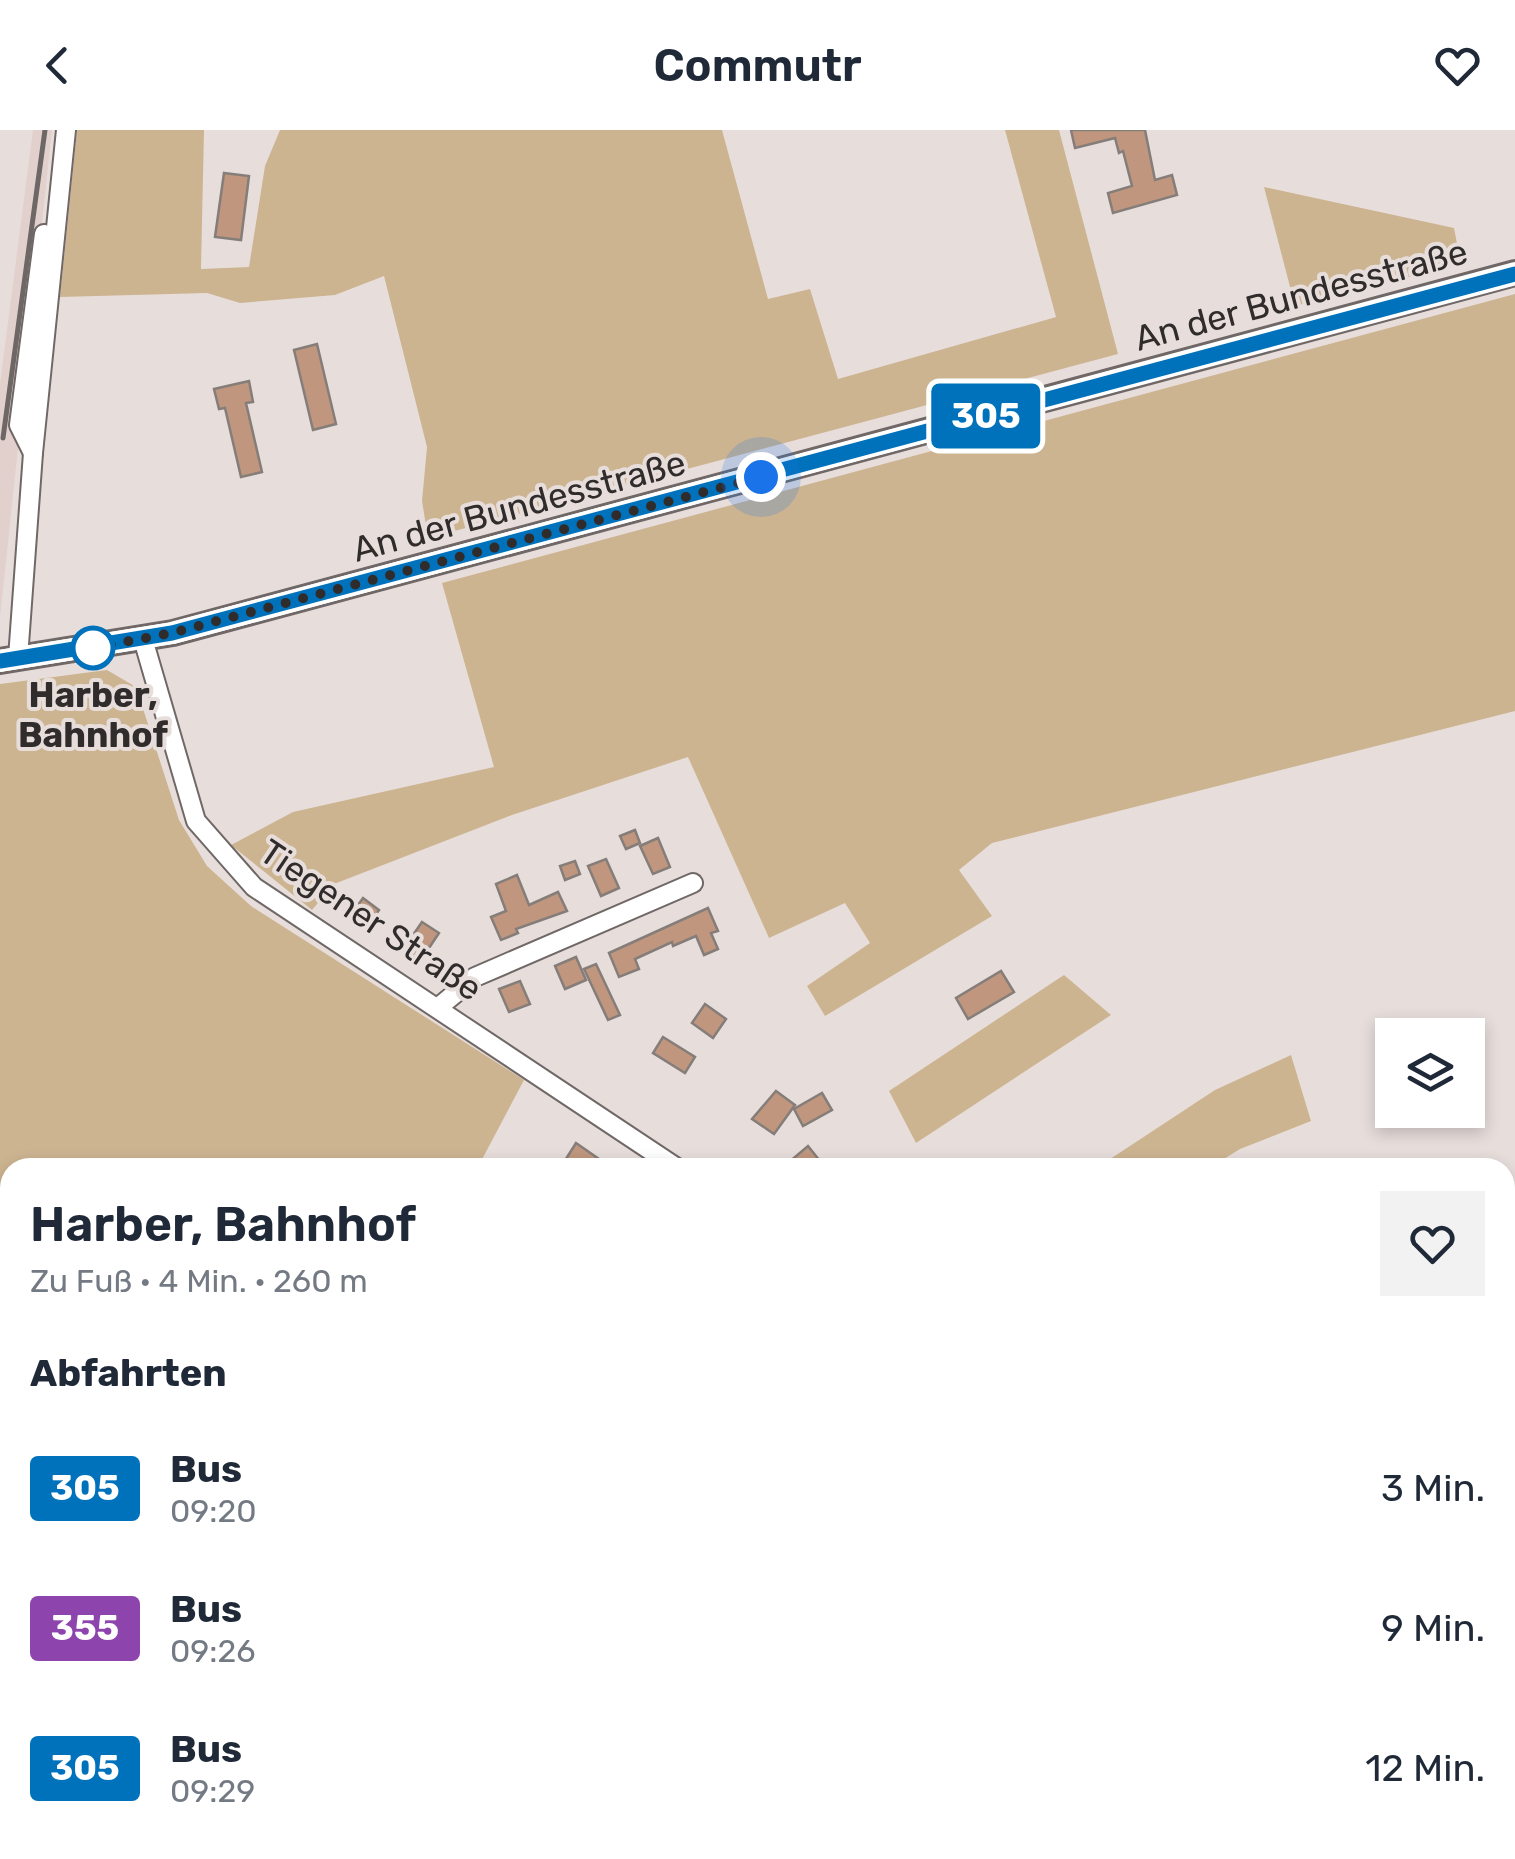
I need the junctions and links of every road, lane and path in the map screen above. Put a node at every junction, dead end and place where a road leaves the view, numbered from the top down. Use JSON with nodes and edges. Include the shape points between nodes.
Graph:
{"nodes":[{"id":1,"x":56,"y":130,"type":"edge"},
{"id":2,"x":66,"y":130,"type":"edge"},
{"id":3,"x":1515,"y":274,"type":"edge"},
{"id":4,"x":33,"y":454,"type":"junction"},
{"id":5,"x":143,"y":639,"type":"junction"},
{"id":6,"x":9,"y":659,"type":"edge"},
{"id":7,"x":693,"y":882,"type":"dead end"},
{"id":8,"x":440,"y":1006,"type":"junction"},
{"id":9,"x":662,"y":1158,"type":"edge"}],
"edges":[{"from":1,"to":4,"type":"street","via":[[19,425]]},
{"from":2,"to":4,"type":"street"},
{"from":3,"to":5,"type":"main road","name":"An der Bundesstraße"},
{"from":4,"to":6,"type":"street"},
{"from":5,"to":6,"type":"main road","name":"An der Bundesstraße"},
{"from":5,"to":8,"type":"street","name":"Tiegener Straße","via":[[196,822],[221,854],[254,887]]},
{"from":7,"to":8,"type":"street","via":[[475,976]]},
{"from":8,"to":9,"type":"street","name":"Tiegener Straße"}]}
